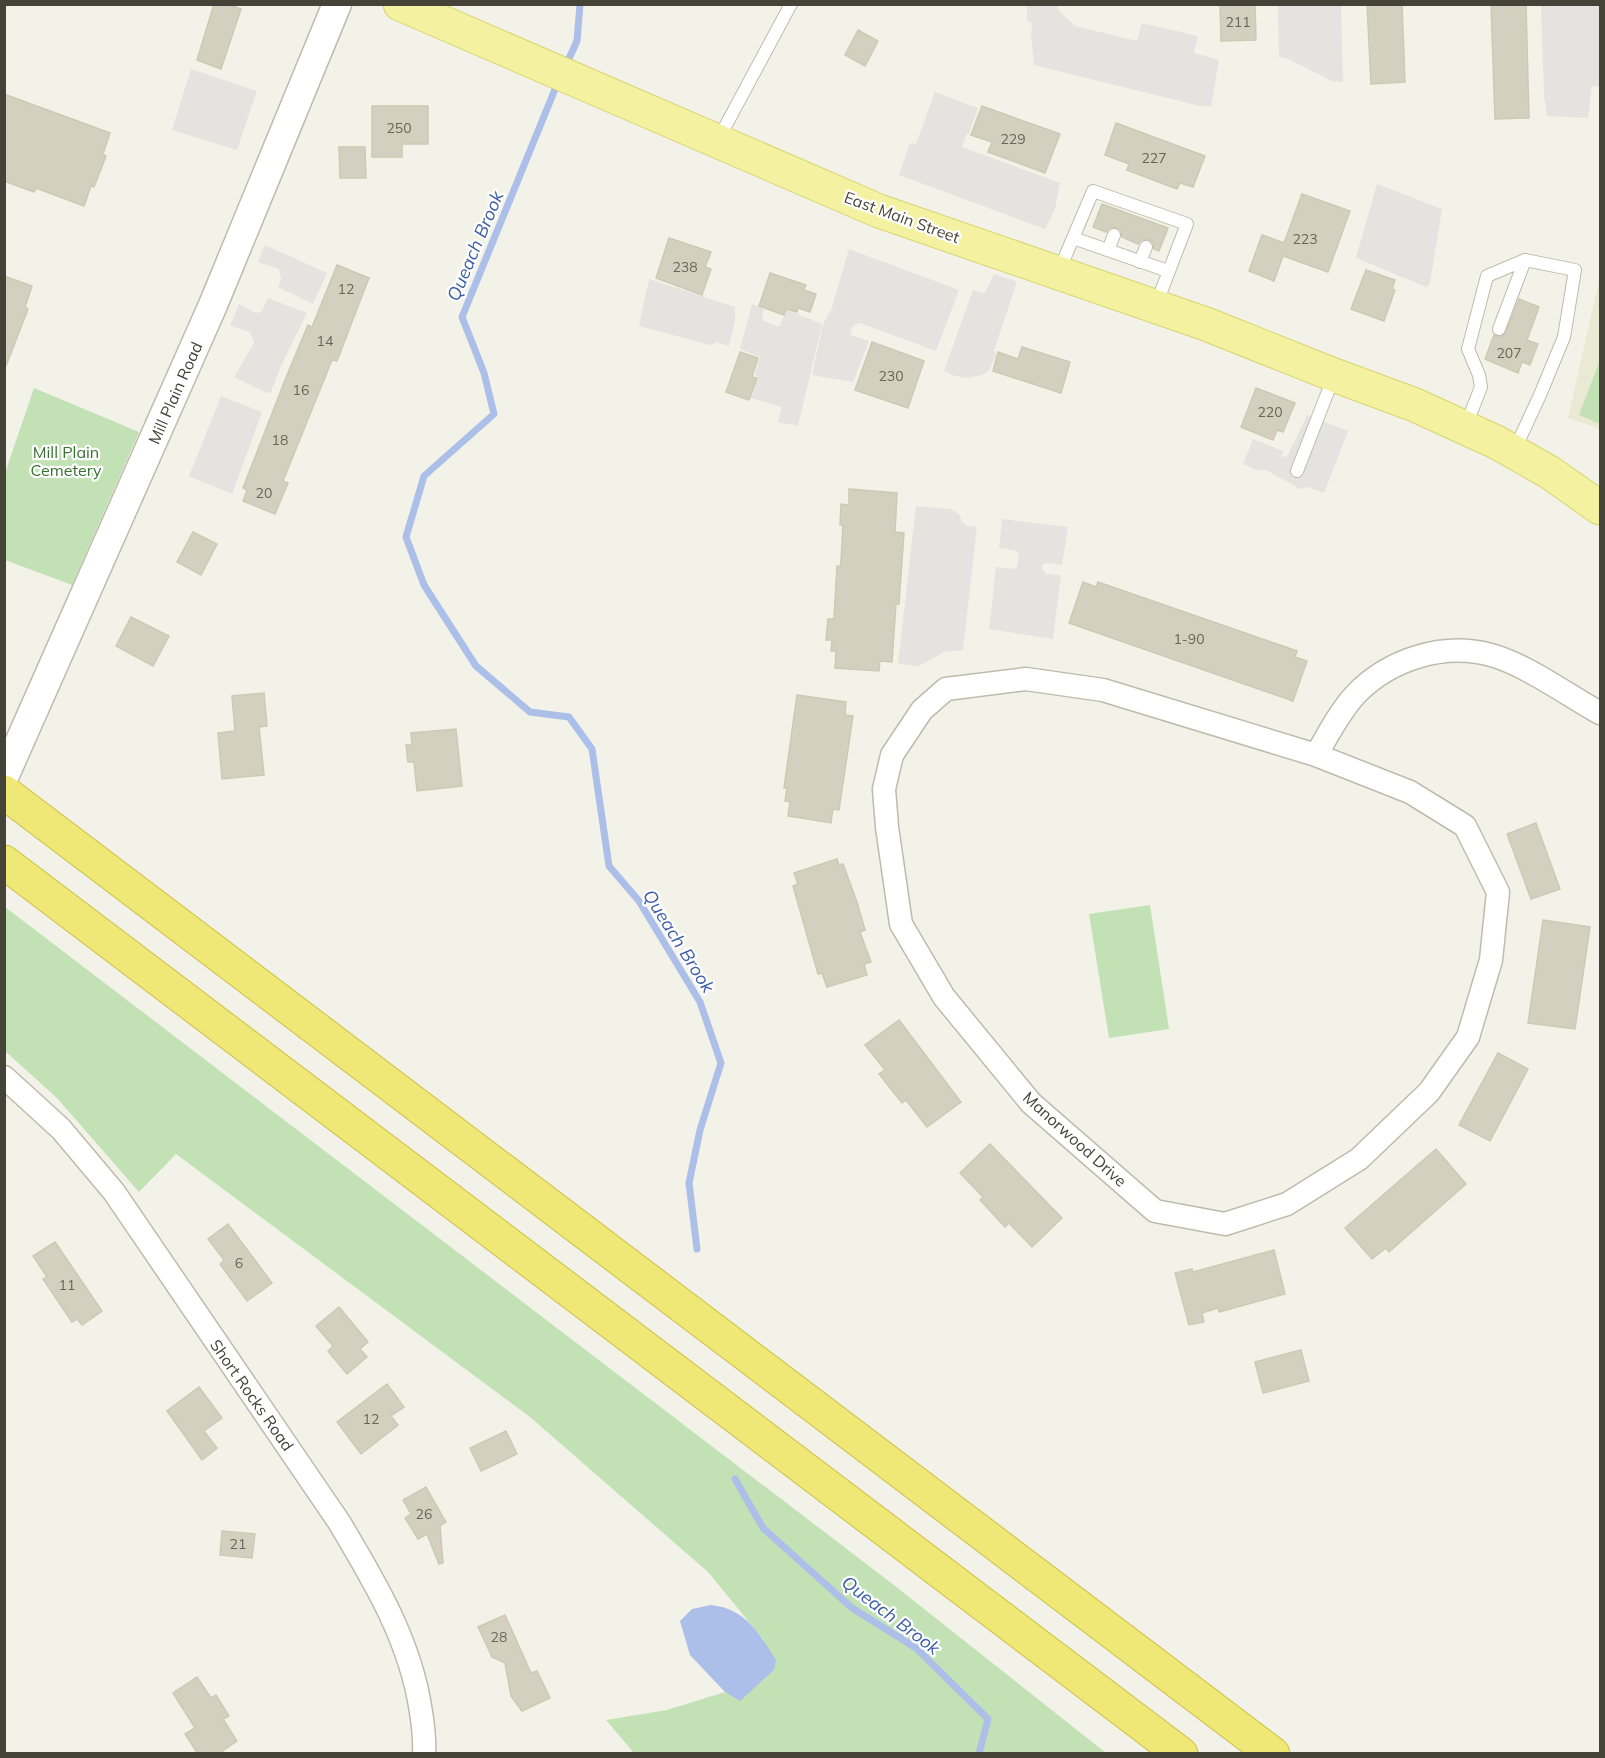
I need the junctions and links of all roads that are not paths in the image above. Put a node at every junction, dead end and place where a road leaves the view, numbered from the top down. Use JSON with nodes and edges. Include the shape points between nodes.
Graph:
{"nodes":[{"id":1,"x":337,"y":4,"type":"edge"},
{"id":2,"x":400,"y":4,"type":"edge"},
{"id":3,"x":791,"y":4,"type":"edge"},
{"id":4,"x":717,"y":141,"type":"junction"},
{"id":5,"x":1114,"y":234,"type":"dead end"},
{"id":6,"x":1073,"y":238,"type":"junction"},
{"id":7,"x":1146,"y":246,"type":"dead end"},
{"id":8,"x":1108,"y":250,"type":"junction"},
{"id":9,"x":1525,"y":260,"type":"junction"},
{"id":10,"x":1140,"y":262,"type":"junction"},
{"id":11,"x":1168,"y":271,"type":"junction"},
{"id":12,"x":1058,"y":273,"type":"junction"},
{"id":13,"x":1155,"y":306,"type":"junction"},
{"id":14,"x":1499,"y":329,"type":"dead end"},
{"id":15,"x":1487,"y":360,"type":"dead end"},
{"id":16,"x":1477,"y":369,"type":"junction"},
{"id":17,"x":1334,"y":375,"type":"junction"},
{"id":18,"x":1465,"y":428,"type":"junction"},
{"id":19,"x":1514,"y":452,"type":"junction"},
{"id":20,"x":1297,"y":471,"type":"dead end"},
{"id":21,"x":1600,"y":508,"type":"edge"},
{"id":22,"x":1600,"y":713,"type":"edge"},
{"id":23,"x":1316,"y":755,"type":"junction"},
{"id":24,"x":4,"y":777,"type":"edge"},
{"id":25,"x":13,"y":799,"type":"edge"},
{"id":26,"x":4,"y":862,"type":"edge"},
{"id":27,"x":4,"y":1077,"type":"edge"},
{"id":28,"x":424,"y":1754,"type":"edge"},
{"id":29,"x":1181,"y":1754,"type":"edge"},
{"id":30,"x":1273,"y":1754,"type":"edge"}],
"edges":[{"from":1,"to":24,"type":"street","name":"Mill Plain Road","via":[[213,305]]},
{"from":2,"to":4,"type":"main road","name":"East Main Street"},
{"from":3,"to":4,"type":"lane"},
{"from":4,"to":12,"type":"main road","name":"East Main Street","via":[[879,211]]},
{"from":5,"to":8,"type":"lane"},
{"from":6,"to":8,"type":"lane"},
{"from":6,"to":11,"type":"lane","via":[[1093,191],[1156,218],[1187,224]]},
{"from":6,"to":12,"type":"lane"},
{"from":7,"to":10,"type":"lane"},
{"from":8,"to":10,"type":"lane"},
{"from":9,"to":14,"type":"lane"},
{"from":9,"to":16,"type":"lane","via":[[1487,276],[1468,349]]},
{"from":9,"to":19,"type":"lane","via":[[1575,270],[1564,337]]},
{"from":10,"to":11,"type":"lane"},
{"from":11,"to":13,"type":"lane"},
{"from":12,"to":13,"type":"main road","name":"East Main Street"},
{"from":13,"to":17,"type":"main road","name":"East Main Street"},
{"from":15,"to":16,"type":"lane"},
{"from":16,"to":18,"type":"lane","via":[[1481,387]]},
{"from":17,"to":18,"type":"main road","name":"East Main Street"},
{"from":17,"to":20,"type":"lane"},
{"from":18,"to":19,"type":"main road","name":"East Main Street"},
{"from":19,"to":21,"type":"main road","name":"East Main Street"},
{"from":22,"to":23,"type":"street","via":[[1515,664],[1493,656],[1469,650],[1424,655],[1390,668],[1356,694]]},
{"from":23,"to":23,"type":"street","name":"Manorwood Drive","via":[[1103,690],[1026,679],[946,689],[922,710],[892,755],[884,789],[901,924],[944,998],[1031,1103],[1155,1211],[1225,1224],[1287,1204],[1359,1159],[1429,1092],[1468,1037],[1491,960],[1498,892],[1465,826],[1410,792]]},
{"from":25,"to":30,"type":"highway"},
{"from":26,"to":29,"type":"highway"},
{"from":27,"to":28,"type":"street","name":"Short Rocks Road","via":[[61,1129],[114,1192],[339,1522],[376,1586],[408,1656],[417,1687]]}]}
